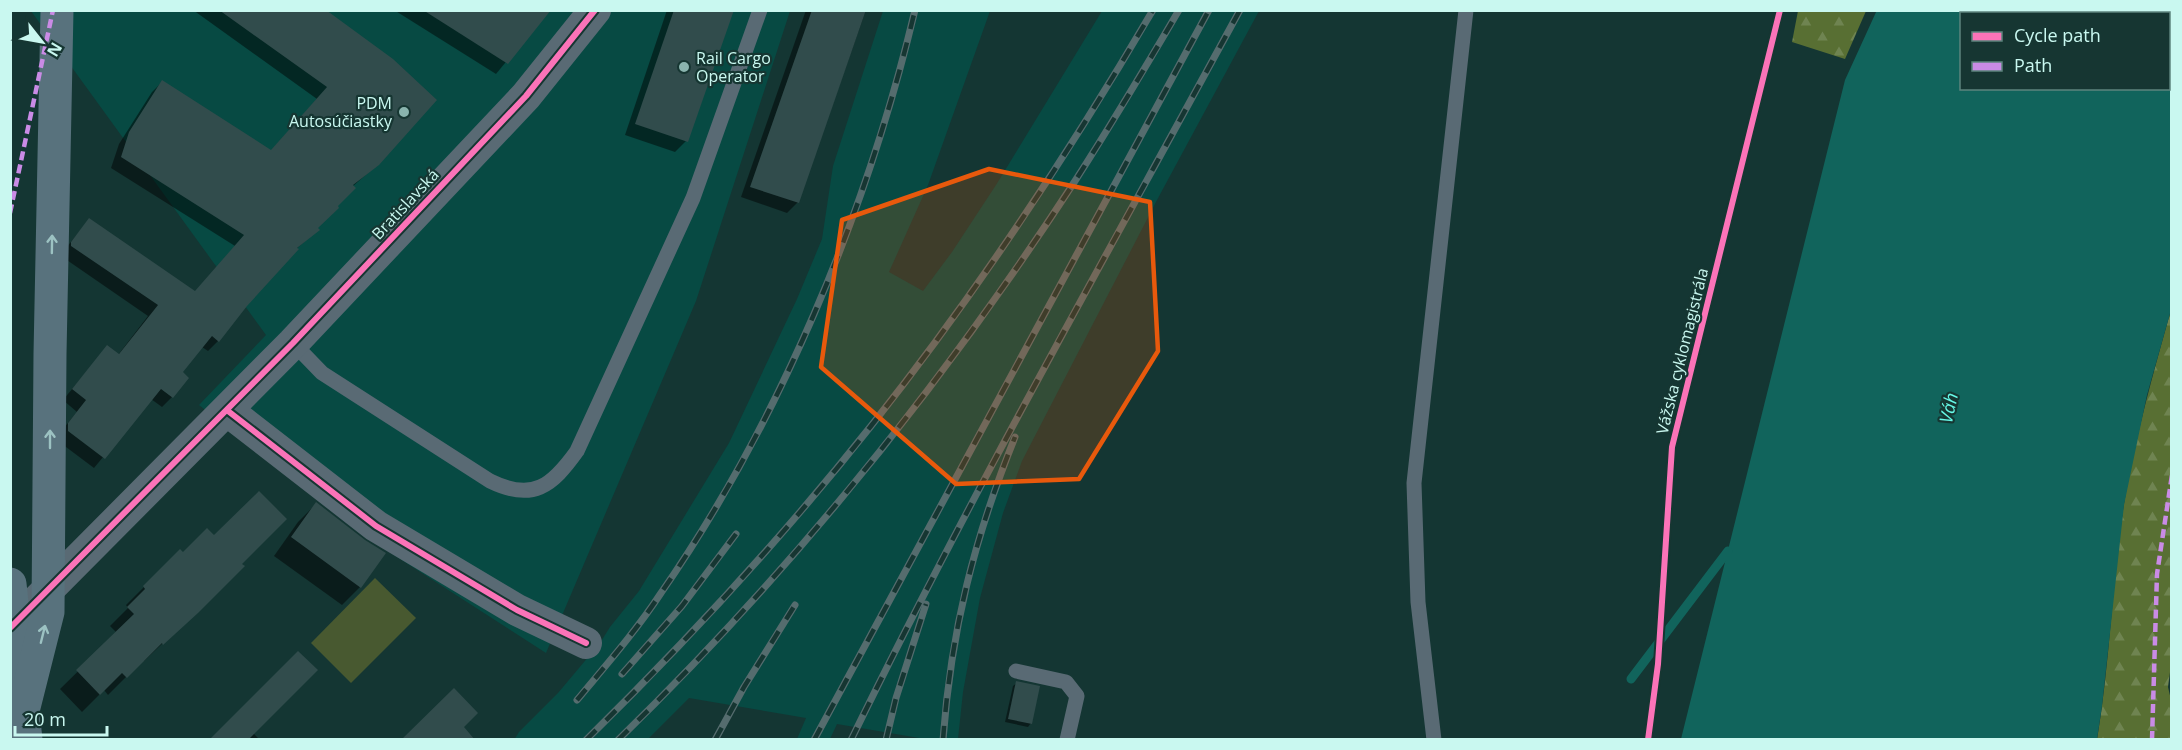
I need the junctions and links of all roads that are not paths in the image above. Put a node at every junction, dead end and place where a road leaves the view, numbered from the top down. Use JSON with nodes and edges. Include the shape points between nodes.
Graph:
{"nodes":[{"id":1,"x":57,"y":10,"type":"edge"},
{"id":2,"x":596,"y":10,"type":"edge"},
{"id":3,"x":760,"y":10,"type":"edge"},
{"id":4,"x":1466,"y":10,"type":"edge"},
{"id":5,"x":293,"y":344,"type":"junction"},
{"id":6,"x":228,"y":411,"type":"junction"},
{"id":7,"x":10,"y":584,"type":"edge"},
{"id":8,"x":10,"y":628,"type":"edge"},
{"id":9,"x":586,"y":643,"type":"dead end"},
{"id":10,"x":1016,"y":671,"type":"dead end"},
{"id":11,"x":25,"y":725,"type":"edge"},
{"id":12,"x":1067,"y":740,"type":"edge"},
{"id":13,"x":1434,"y":740,"type":"edge"}],
"edges":[{"from":11,"to":1,"type":"main road","one_way":true,"bridge":true,"via":[[48,612]]},
{"from":2,"to":5,"type":"street","name":"Bratislavská","via":[[526,96]]},
{"from":3,"to":5,"type":"lane","via":[[693,198],[577,451],[550,483],[521,490],[490,481],[322,373]]},
{"from":4,"to":13,"type":"lane","via":[[1414,483],[1418,602]]},
{"from":5,"to":6,"type":"street","name":"Bratislavská"},
{"from":6,"to":8,"type":"street","name":"Bratislavská"},
{"from":6,"to":9,"type":"street","via":[[376,526],[517,610]]},
{"from":7,"to":11,"type":"main road","bridge":true},
{"from":10,"to":12,"type":"lane","via":[[1066,682],[1077,696]]}]}
